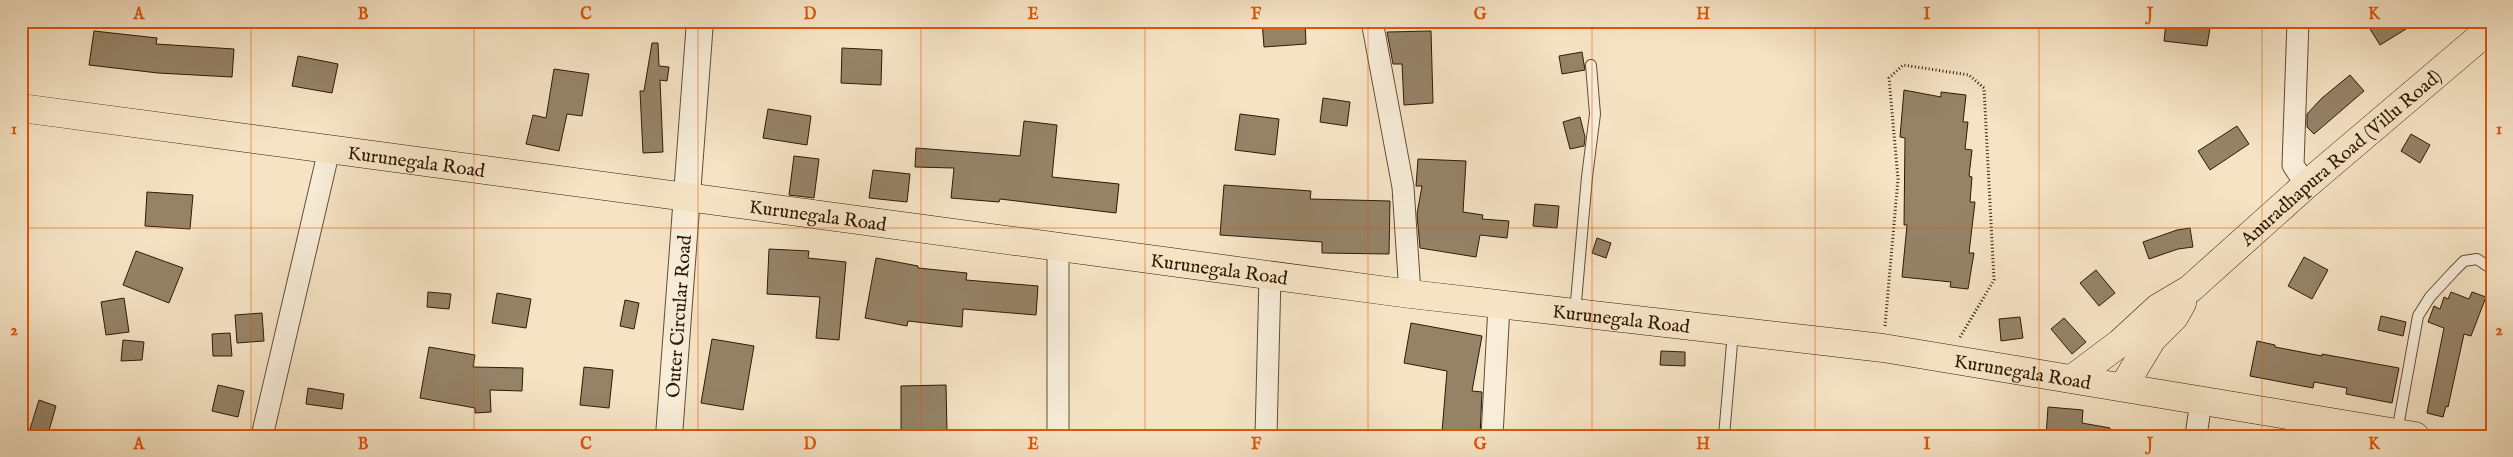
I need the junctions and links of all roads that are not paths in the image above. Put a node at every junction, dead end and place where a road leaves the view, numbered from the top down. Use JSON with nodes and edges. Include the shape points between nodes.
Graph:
{"nodes":[{"id":1,"x":700,"y":21,"type":"edge"},
{"id":2,"x":1372,"y":21,"type":"edge"},
{"id":3,"x":2298,"y":21,"type":"edge"},
{"id":4,"x":2492,"y":27,"type":"edge"},
{"id":5,"x":1591,"y":65,"type":"dead end"},
{"id":6,"x":21,"y":108,"type":"edge"},
{"id":7,"x":329,"y":150,"type":"junction"},
{"id":8,"x":2306,"y":185,"type":"junction"},
{"id":9,"x":688,"y":198,"type":"junction"},
{"id":10,"x":1058,"y":248,"type":"junction"},
{"id":11,"x":2492,"y":269,"type":"edge"},
{"id":12,"x":1270,"y":276,"type":"junction"},
{"id":13,"x":2190,"y":289,"type":"junction"},
{"id":14,"x":1410,"y":294,"type":"junction"},
{"id":15,"x":1499,"y":306,"type":"junction"},
{"id":16,"x":1575,"y":314,"type":"junction"},
{"id":17,"x":1734,"y":331,"type":"junction"},
{"id":18,"x":2072,"y":379,"type":"junction"},
{"id":19,"x":2123,"y":387,"type":"junction"},
{"id":20,"x":2201,"y":401,"type":"junction"},
{"id":21,"x":2408,"y":435,"type":"edge"},
{"id":22,"x":262,"y":436,"type":"edge"},
{"id":23,"x":669,"y":436,"type":"edge"},
{"id":24,"x":1058,"y":436,"type":"edge"},
{"id":25,"x":1266,"y":436,"type":"edge"},
{"id":26,"x":1492,"y":436,"type":"edge"},
{"id":27,"x":1724,"y":436,"type":"edge"},
{"id":28,"x":2196,"y":436,"type":"edge"}],
"edges":[{"from":1,"to":9,"type":"street","name":"Outer Circular Road"},
{"from":2,"to":14,"type":"street","via":[[1403,187]]},
{"from":3,"to":8,"type":"street","via":[[2293,165]]},
{"from":4,"to":8,"type":"main road","name":"Anuradhapura Road (Villu Road)"},
{"from":5,"to":16,"type":"lane","via":[[1595,114]]},
{"from":6,"to":7,"type":"main road","name":"Kurunegala Road"},
{"from":7,"to":9,"type":"main road","name":"Kurunegala Road"},
{"from":7,"to":22,"type":"street"},
{"from":8,"to":13,"type":"main road","name":"Anuradhapura Road (Villu Road)"},
{"from":9,"to":10,"type":"main road","name":"Kurunegala Road"},
{"from":9,"to":23,"type":"street","name":"Outer Circular Road"},
{"from":10,"to":12,"type":"main road","name":"Kurunegala Road"},
{"from":10,"to":24,"type":"street"},
{"from":11,"to":21,"type":"lane","via":[[2477,259],[2464,261],[2418,316]]},
{"from":12,"to":14,"type":"main road","name":"Kurunegala Road"},
{"from":12,"to":25,"type":"street"},
{"from":13,"to":18,"type":"main road","name":"Anuradhapura Road (Villu Road)","via":[[2158,308],[2120,343]]},
{"from":13,"to":19,"type":"main road","name":"Anuradhapura Road (Villu Road)","via":[[2174,317],[2152,339]]},
{"from":14,"to":15,"type":"main road","name":"Kurunegala Road"},
{"from":15,"to":16,"type":"main road","name":"Kurunegala Road"},
{"from":15,"to":26,"type":"street"},
{"from":16,"to":17,"type":"main road","name":"Kurunegala Road"},
{"from":17,"to":18,"type":"main road","name":"Kurunegala Road","via":[[1949,357]]},
{"from":17,"to":27,"type":"lane"},
{"from":18,"to":19,"type":"main road","name":"Kurunegala Road"},
{"from":19,"to":20,"type":"main road","name":"Kurunegala Road"},
{"from":20,"to":21,"type":"main road","name":"Kurunegala Road"},
{"from":20,"to":28,"type":"street"}]}
